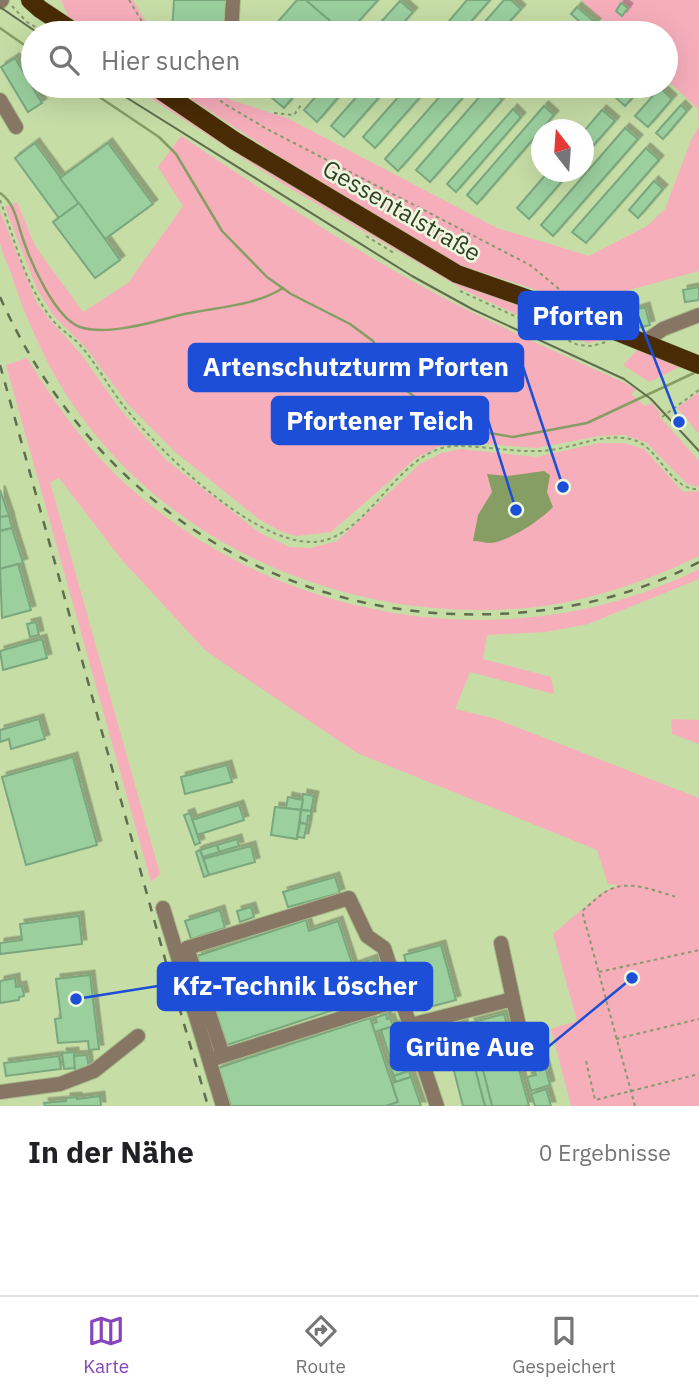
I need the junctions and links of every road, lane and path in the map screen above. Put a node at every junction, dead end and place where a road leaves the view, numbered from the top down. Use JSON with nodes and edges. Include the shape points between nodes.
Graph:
{"nodes":[{"id":1,"x":30,"y":0,"type":"edge"},
{"id":2,"x":129,"y":0,"type":"edge"},
{"id":3,"x":233,"y":0,"type":"edge"},
{"id":4,"x":3,"y":1,"type":"edge"},
{"id":5,"x":26,"y":21,"type":"edge"},
{"id":6,"x":58,"y":21,"type":"edge"},
{"id":7,"x":142,"y":21,"type":"edge"},
{"id":8,"x":232,"y":21,"type":"edge"},
{"id":9,"x":172,"y":98,"type":"edge"},
{"id":10,"x":218,"y":98,"type":"edge"},
{"id":11,"x":0,"y":100,"type":"edge"},
{"id":12,"x":302,"y":104,"type":"dead end"},
{"id":13,"x":274,"y":113,"type":"dead end"},
{"id":14,"x":16,"y":127,"type":"dead end"},
{"id":15,"x":0,"y":200,"type":"edge"},
{"id":16,"x":699,"y":315,"type":"edge"},
{"id":17,"x":580,"y":317,"type":"junction"},
{"id":18,"x":644,"y":342,"type":"junction"},
{"id":19,"x":695,"y":363,"type":"edge"},
{"id":20,"x":699,"y":390,"type":"edge"},
{"id":21,"x":662,"y":417,"type":"dead end"},
{"id":22,"x":699,"y":489,"type":"edge"},
{"id":23,"x":677,"y":897,"type":"dead end"},
{"id":24,"x":163,"y":908,"type":"dead end"},
{"id":25,"x":501,"y":943,"type":"dead end"},
{"id":26,"x":699,"y":950,"type":"edge"},
{"id":27,"x":598,"y":972,"type":"junction"},
{"id":28,"x":402,"y":999,"type":"junction"},
{"id":29,"x":513,"y":999,"type":"junction"},
{"id":30,"x":699,"y":1018,"type":"edge"},
{"id":31,"x":411,"y":1025,"type":"junction"},
{"id":32,"x":138,"y":1036,"type":"dead end"},
{"id":33,"x":522,"y":1039,"type":"dead end"},
{"id":34,"x":615,"y":1039,"type":"junction"},
{"id":35,"x":223,"y":1055,"type":"junction"},
{"id":36,"x":208,"y":1060,"type":"junction"},
{"id":37,"x":586,"y":1061,"type":"dead end"},
{"id":38,"x":699,"y":1074,"type":"edge"},
{"id":39,"x":0,"y":1092,"type":"edge"},
{"id":40,"x":629,"y":1092,"type":"junction"},
{"id":41,"x":223,"y":1106,"type":"edge"},
{"id":42,"x":437,"y":1106,"type":"edge"},
{"id":43,"x":635,"y":1106,"type":"edge"}],
"edges":[{"from":1,"to":6,"type":"main road"},
{"from":2,"to":7,"type":"path"},
{"from":3,"to":8,"type":"street"},
{"from":4,"to":5,"type":"path"},
{"from":9,"to":17,"type":"main road","name":"Gessentalstraße","via":[[246,148],[457,274]]},
{"from":10,"to":17,"type":"path","via":[[267,130],[530,265],[575,302]]},
{"from":11,"to":14,"type":"street"},
{"from":12,"to":13,"type":"path","via":[[294,115]]},
{"from":15,"to":22,"type":"path","via":[[39,300],[80,345],[122,405],[204,486],[241,515],[281,537],[314,542],[342,533],[418,461],[447,447],[541,451],[625,438],[646,445],[680,482]]},
{"from":16,"to":18,"type":"street","via":[[663,328]]},
{"from":17,"to":18,"type":"main road","name":"Gessentalstraße"},
{"from":18,"to":19,"type":"main road","name":"Gessentalstraße"},
{"from":20,"to":21,"type":"path"},
{"from":23,"to":27,"type":"path","via":[[622,886],[611,888],[582,911]]},
{"from":24,"to":36,"type":"street"},
{"from":25,"to":29,"type":"street"},
{"from":26,"to":27,"type":"path"},
{"from":27,"to":34,"type":"path"},
{"from":28,"to":31,"type":"street"},
{"from":28,"to":35,"type":"street"},
{"from":28,"to":35,"type":"street","via":[[384,948],[366,936],[349,898],[255,926],[187,948]]},
{"from":29,"to":31,"type":"street"},
{"from":29,"to":33,"type":"street"},
{"from":30,"to":34,"type":"path"},
{"from":31,"to":42,"type":"street"},
{"from":32,"to":39,"type":"street","via":[[94,1071],[60,1084]]},
{"from":34,"to":40,"type":"path"},
{"from":35,"to":36,"type":"street"},
{"from":36,"to":41,"type":"street"},
{"from":37,"to":40,"type":"path","via":[[595,1100]]},
{"from":38,"to":40,"type":"path"},
{"from":40,"to":43,"type":"path"}]}
